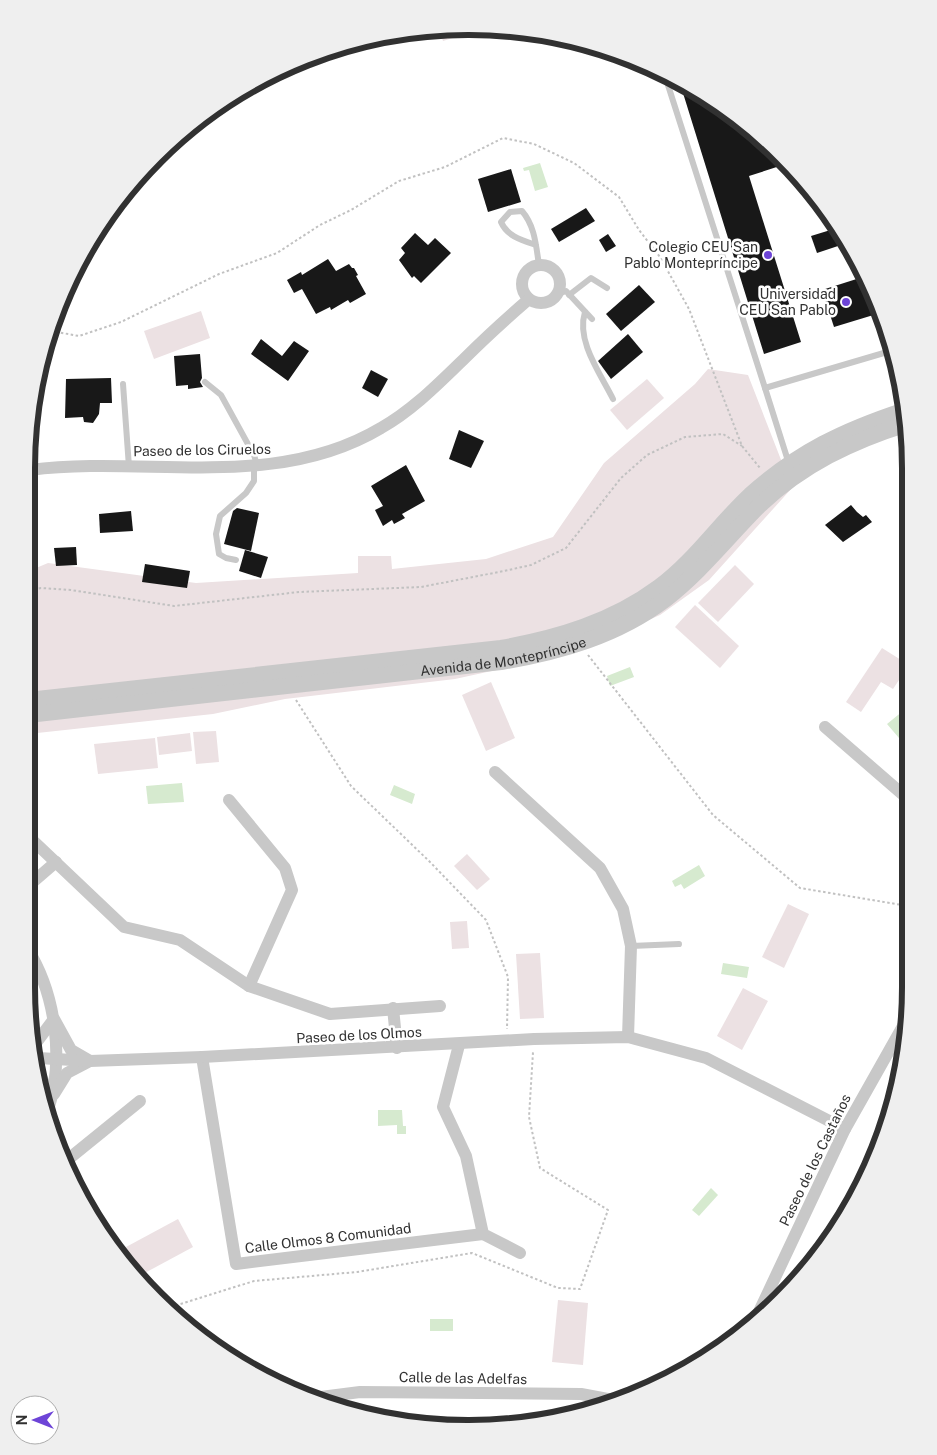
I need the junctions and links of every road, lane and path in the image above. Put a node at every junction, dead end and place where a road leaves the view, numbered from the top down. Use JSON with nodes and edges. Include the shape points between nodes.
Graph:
{"nodes":[{"id":1,"x":668,"y":84,"type":"edge"},
{"id":2,"x":536,"y":245,"type":"junction"},
{"id":3,"x":539,"y":265,"type":"junction"},
{"id":4,"x":607,"y":288,"type":"dead end"},
{"id":5,"x":564,"y":295,"type":"junction"},
{"id":6,"x":529,"y":299,"type":"junction"},
{"id":7,"x":585,"y":312,"type":"junction"},
{"id":8,"x":592,"y":320,"type":"dead end"},
{"id":9,"x":57,"y":332,"type":"edge"},
{"id":10,"x":886,"y":352,"type":"edge"},
{"id":11,"x":204,"y":382,"type":"dead end"},
{"id":12,"x":123,"y":384,"type":"dead end"},
{"id":13,"x":765,"y":388,"type":"junction"},
{"id":14,"x":613,"y":399,"type":"dead end"},
{"id":15,"x":898,"y":413,"type":"edge"},
{"id":16,"x":900,"y":427,"type":"edge"},
{"id":17,"x":742,"y":446,"type":"junction"},
{"id":18,"x":789,"y":464,"type":"junction"},
{"id":19,"x":255,"y":466,"type":"junction"},
{"id":20,"x":129,"y":467,"type":"junction"},
{"id":21,"x":35,"y":470,"type":"edge"},
{"id":22,"x":769,"y":479,"type":"junction"},
{"id":23,"x":236,"y":560,"type":"dead end"},
{"id":24,"x":35,"y":590,"type":"edge"},
{"id":25,"x":581,"y":644,"type":"junction"},
{"id":26,"x":289,"y":685,"type":"junction"},
{"id":27,"x":35,"y":699,"type":"edge"},
{"id":28,"x":35,"y":714,"type":"edge"},
{"id":29,"x":825,"y":727,"type":"dead end"},
{"id":30,"x":495,"y":772,"type":"dead end"},
{"id":31,"x":902,"y":794,"type":"edge"},
{"id":32,"x":229,"y":800,"type":"dead end"},
{"id":33,"x":35,"y":842,"type":"edge"},
{"id":34,"x":56,"y":862,"type":"junction"},
{"id":35,"x":35,"y":881,"type":"edge"},
{"id":36,"x":902,"y":905,"type":"edge"},
{"id":37,"x":678,"y":944,"type":"dead end"},
{"id":38,"x":631,"y":946,"type":"junction"},
{"id":39,"x":35,"y":966,"type":"edge"},
{"id":40,"x":249,"y":986,"type":"junction"},
{"id":41,"x":440,"y":1006,"type":"dead end"},
{"id":42,"x":393,"y":1008,"type":"junction"},
{"id":43,"x":54,"y":1019,"type":"junction"},
{"id":44,"x":899,"y":1033,"type":"edge"},
{"id":45,"x":628,"y":1037,"type":"junction"},
{"id":46,"x":39,"y":1040,"type":"edge"},
{"id":47,"x":506,"y":1041,"type":"junction"},
{"id":48,"x":459,"y":1045,"type":"junction"},
{"id":49,"x":397,"y":1048,"type":"junction"},
{"id":50,"x":202,"y":1057,"type":"junction"},
{"id":51,"x":41,"y":1058,"type":"edge"},
{"id":52,"x":56,"y":1060,"type":"junction"},
{"id":53,"x":90,"y":1061,"type":"junction"},
{"id":54,"x":48,"y":1089,"type":"edge"},
{"id":55,"x":52,"y":1098,"type":"junction"},
{"id":56,"x":140,"y":1101,"type":"dead end"},
{"id":57,"x":51,"y":1102,"type":"edge"},
{"id":58,"x":845,"y":1129,"type":"junction"},
{"id":59,"x":70,"y":1157,"type":"edge"},
{"id":60,"x":483,"y":1234,"type":"junction"},
{"id":61,"x":520,"y":1253,"type":"dead end"},
{"id":62,"x":762,"y":1304,"type":"edge"},
{"id":63,"x":327,"y":1396,"type":"edge"},
{"id":64,"x":604,"y":1398,"type":"edge"}],
"edges":[{"from":1,"to":13,"type":"lane"},
{"from":2,"to":2,"type":"lane","via":[[530,220],[522,211],[510,212],[500,222],[517,238]]},
{"from":2,"to":3,"type":"lane"},
{"from":3,"to":5,"type":"street","via":[[549,267],[558,275]]},
{"from":3,"to":6,"type":"street","via":[[523,277],[522,289]]},
{"from":4,"to":5,"type":"lane","via":[[591,278]]},
{"from":5,"to":6,"type":"street","via":[[548,302]]},
{"from":5,"to":7,"type":"lane"},
{"from":6,"to":19,"type":"street","name":"Paseo de los Ciruelos","via":[[418,402],[382,428],[335,451],[304,460]]},
{"from":7,"to":8,"type":"lane"},
{"from":7,"to":14,"type":"lane","via":[[582,336]]},
{"from":9,"to":17,"type":"path","via":[[79,336],[120,322],[219,274],[276,253],[399,181],[445,167],[502,138],[534,144],[574,163],[619,196],[660,257],[689,309]]},
{"from":10,"to":13,"type":"lane"},
{"from":11,"to":19,"type":"lane","via":[[221,395],[254,455]]},
{"from":12,"to":20,"type":"lane"},
{"from":13,"to":18,"type":"lane"},
{"from":15,"to":18,"type":"street","name":"Avenida de Montepríncipe","via":[[839,434]]},
{"from":16,"to":25,"type":"street","name":"Avenida de Montepríncipe","via":[[842,447],[813,464],[760,506],[697,574],[665,600],[633,621]]},
{"from":17,"to":22,"type":"path"},
{"from":17,"to":24,"type":"path","via":[[723,434],[685,437],[647,455],[621,478],[566,548],[531,565],[504,571],[421,587],[299,592],[174,606],[71,590]]},
{"from":18,"to":22,"type":"street","name":"Avenida de Montepríncipe"},
{"from":19,"to":20,"type":"street","name":"Paseo de los Ciruelos"},
{"from":19,"to":23,"type":"lane","via":[[254,481],[220,516],[216,534],[219,554]]},
{"from":20,"to":21,"type":"street","name":"Paseo de los Ciruelos"},
{"from":22,"to":27,"type":"street","name":"Avenida de Montepríncipe","via":[[684,566],[658,588],[628,607],[577,631],[500,648]]},
{"from":25,"to":26,"type":"street","name":"Avenida de Montepríncipe","via":[[549,654],[501,662]]},
{"from":25,"to":36,"type":"path","via":[[713,815],[800,888]]},
{"from":26,"to":28,"type":"street","name":"Avenida de Montepríncipe"},
{"from":26,"to":47,"type":"path","via":[[352,786],[486,920],[508,977]]},
{"from":29,"to":31,"type":"street"},
{"from":30,"to":38,"type":"street","via":[[600,868],[623,909]]},
{"from":32,"to":40,"type":"street","via":[[285,868],[292,890]]},
{"from":33,"to":34,"type":"street"},
{"from":34,"to":35,"type":"street"},
{"from":34,"to":40,"type":"street","via":[[124,927],[180,940]]},
{"from":37,"to":38,"type":"lane"},
{"from":38,"to":45,"type":"street"},
{"from":39,"to":43,"type":"street","via":[[45,986]]},
{"from":40,"to":42,"type":"street","via":[[330,1014]]},
{"from":41,"to":42,"type":"street"},
{"from":42,"to":49,"type":"street"},
{"from":43,"to":46,"type":"street"},
{"from":43,"to":52,"type":"street"},
{"from":43,"to":53,"type":"street","via":[[71,1050]]},
{"from":44,"to":58,"type":"street","name":"Paseo de los Castaños"},
{"from":45,"to":47,"type":"street","name":"Paseo de los Olmos"},
{"from":45,"to":58,"type":"street","name":"Paseo de los Olmos","via":[[706,1058]]},
{"from":47,"to":48,"type":"street","name":"Paseo de los Olmos"},
{"from":48,"to":49,"type":"street","name":"Paseo de los Olmos"},
{"from":48,"to":60,"type":"street","via":[[443,1107],[466,1156]]},
{"from":49,"to":50,"type":"street","name":"Paseo de los Olmos"},
{"from":50,"to":53,"type":"street","name":"Paseo de los Olmos"},
{"from":50,"to":60,"type":"street","name":"Calle Olmos 8 Comunidad","via":[[236,1264]]},
{"from":51,"to":52,"type":"street","name":"Paseo de los Olmos"},
{"from":52,"to":53,"type":"street","name":"Paseo de los Olmos"},
{"from":52,"to":55,"type":"street"},
{"from":53,"to":55,"type":"street","name":"Paseo de los Olmos","via":[[67,1073]]},
{"from":54,"to":55,"type":"street"},
{"from":55,"to":57,"type":"street"},
{"from":56,"to":59,"type":"street"},
{"from":58,"to":62,"type":"street","name":"Paseo de los Castaños"},
{"from":60,"to":61,"type":"street"},
{"from":63,"to":64,"type":"street","name":"Calle de las Adelfas","via":[[360,1392],[581,1394]]}]}
